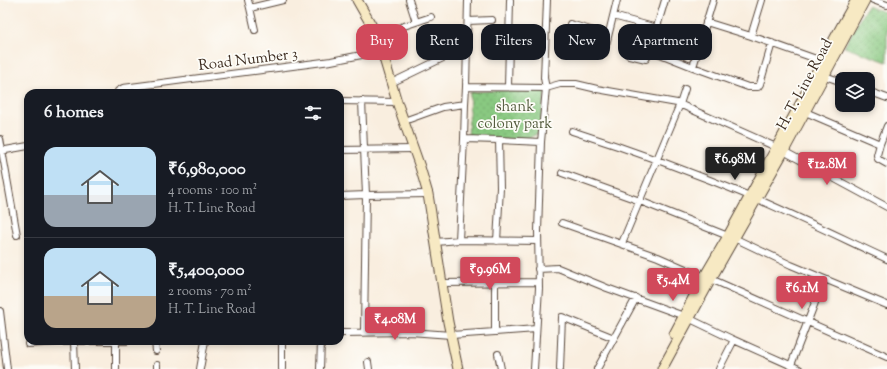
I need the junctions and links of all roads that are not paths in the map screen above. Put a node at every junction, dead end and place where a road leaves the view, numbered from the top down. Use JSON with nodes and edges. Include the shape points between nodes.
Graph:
{"nodes":[{"id":1,"x":248,"y":0,"type":"edge"},
{"id":2,"x":283,"y":0,"type":"edge"},
{"id":3,"x":357,"y":0,"type":"edge"},
{"id":4,"x":409,"y":0,"type":"edge"},
{"id":5,"x":468,"y":0,"type":"edge"},
{"id":6,"x":510,"y":0,"type":"edge"},
{"id":7,"x":547,"y":0,"type":"edge"},
{"id":8,"x":617,"y":0,"type":"edge"},
{"id":9,"x":665,"y":0,"type":"edge"},
{"id":10,"x":713,"y":0,"type":"edge"},
{"id":11,"x":762,"y":0,"type":"edge"},
{"id":12,"x":856,"y":0,"type":"edge"},
{"id":13,"x":865,"y":0,"type":"edge"},
{"id":14,"x":873,"y":0,"type":"edge"},
{"id":15,"x":887,"y":5,"type":"edge"},
{"id":16,"x":250,"y":8,"type":"junction"},
{"id":17,"x":613,"y":16,"type":"junction"},
{"id":18,"x":431,"y":18,"type":"dead end"},
{"id":19,"x":492,"y":20,"type":"dead end"},
{"id":20,"x":468,"y":21,"type":"junction"},
{"id":21,"x":416,"y":22,"type":"junction"},
{"id":22,"x":706,"y":22,"type":"junction"},
{"id":23,"x":371,"y":24,"type":"edge"},
{"id":24,"x":642,"y":24,"type":"edge"},
{"id":25,"x":658,"y":24,"type":"edge"},
{"id":26,"x":408,"y":25,"type":"edge"},
{"id":27,"x":610,"y":27,"type":"edge"},
{"id":28,"x":254,"y":30,"type":"dead end"},
{"id":29,"x":751,"y":36,"type":"junction"},
{"id":30,"x":772,"y":43,"type":"junction"},
{"id":31,"x":356,"y":56,"type":"edge"},
{"id":32,"x":385,"y":60,"type":"edge"},
{"id":33,"x":438,"y":60,"type":"edge"},
{"id":34,"x":675,"y":60,"type":"edge"},
{"id":35,"x":822,"y":61,"type":"junction"},
{"id":36,"x":693,"y":67,"type":"junction"},
{"id":37,"x":825,"y":76,"type":"junction"},
{"id":38,"x":835,"y":80,"type":"edge"},
{"id":39,"x":391,"y":83,"type":"junction"},
{"id":40,"x":466,"y":87,"type":"junction"},
{"id":41,"x":508,"y":87,"type":"junction"},
{"id":42,"x":546,"y":88,"type":"junction"},
{"id":43,"x":121,"y":89,"type":"edge"},
{"id":44,"x":685,"y":89,"type":"dead end"},
{"id":45,"x":875,"y":94,"type":"edge"},
{"id":46,"x":887,"y":98,"type":"edge"},
{"id":47,"x":344,"y":100,"type":"edge"},
{"id":48,"x":362,"y":101,"type":"junction"},
{"id":49,"x":397,"y":102,"type":"junction"},
{"id":50,"x":465,"y":104,"type":"junction"},
{"id":51,"x":680,"y":104,"type":"junction"},
{"id":52,"x":802,"y":110,"type":"junction"},
{"id":53,"x":404,"y":121,"type":"junction"},
{"id":54,"x":887,"y":126,"type":"edge"},
{"id":55,"x":572,"y":131,"type":"dead end"},
{"id":56,"x":0,"y":139,"type":"edge"},
{"id":57,"x":464,"y":139,"type":"junction"},
{"id":58,"x":499,"y":140,"type":"junction"},
{"id":59,"x":541,"y":142,"type":"junction"},
{"id":60,"x":880,"y":144,"type":"junction"},
{"id":61,"x":24,"y":147,"type":"edge"},
{"id":62,"x":364,"y":149,"type":"junction"},
{"id":63,"x":414,"y":149,"type":"junction"},
{"id":64,"x":780,"y":149,"type":"junction"},
{"id":65,"x":344,"y":150,"type":"edge"},
{"id":66,"x":1,"y":151,"type":"edge"},
{"id":67,"x":657,"y":160,"type":"junction"},
{"id":68,"x":887,"y":164,"type":"edge"},
{"id":69,"x":562,"y":174,"type":"dead end"},
{"id":70,"x":428,"y":194,"type":"junction"},
{"id":71,"x":344,"y":196,"type":"edge"},
{"id":72,"x":366,"y":196,"type":"junction"},
{"id":73,"x":753,"y":198,"type":"junction"},
{"id":74,"x":640,"y":201,"type":"junction"},
{"id":75,"x":887,"y":207,"type":"edge"},
{"id":76,"x":562,"y":223,"type":"dead end"},
{"id":77,"x":17,"y":235,"type":"dead end"},
{"id":78,"x":731,"y":237,"type":"junction"},
{"id":79,"x":459,"y":240,"type":"junction"},
{"id":80,"x":497,"y":241,"type":"junction"},
{"id":81,"x":538,"y":241,"type":"junction"},
{"id":82,"x":436,"y":242,"type":"junction"},
{"id":83,"x":622,"y":243,"type":"junction"},
{"id":84,"x":887,"y":259,"type":"edge"},
{"id":85,"x":538,"y":269,"type":"junction"},
{"id":86,"x":707,"y":278,"type":"junction"},
{"id":87,"x":824,"y":279,"type":"junction"},
{"id":88,"x":495,"y":282,"type":"junction"},
{"id":89,"x":539,"y":282,"type":"junction"},
{"id":90,"x":442,"y":283,"type":"junction"},
{"id":91,"x":636,"y":298,"type":"junction"},
{"id":92,"x":887,"y":305,"type":"edge"},
{"id":93,"x":0,"y":311,"type":"edge"},
{"id":94,"x":687,"y":317,"type":"junction"},
{"id":95,"x":808,"y":322,"type":"junction"},
{"id":96,"x":1,"y":326,"type":"edge"},
{"id":97,"x":536,"y":329,"type":"junction"},
{"id":98,"x":364,"y":332,"type":"junction"},
{"id":99,"x":495,"y":332,"type":"junction"},
{"id":100,"x":344,"y":333,"type":"edge"},
{"id":101,"x":451,"y":335,"type":"junction"},
{"id":102,"x":614,"y":338,"type":"junction"},
{"id":103,"x":734,"y":340,"type":"junction"},
{"id":104,"x":74,"y":345,"type":"edge"},
{"id":105,"x":116,"y":345,"type":"edge"},
{"id":106,"x":155,"y":345,"type":"edge"},
{"id":107,"x":204,"y":345,"type":"edge"},
{"id":108,"x":282,"y":345,"type":"edge"},
{"id":109,"x":320,"y":345,"type":"edge"},
{"id":110,"x":156,"y":351,"type":"dead end"},
{"id":111,"x":498,"y":354,"type":"dead end"},
{"id":112,"x":887,"y":357,"type":"edge"},
{"id":113,"x":368,"y":362,"type":"dead end"},
{"id":114,"x":791,"y":365,"type":"junction"},
{"id":115,"x":7,"y":369,"type":"edge"},
{"id":116,"x":75,"y":369,"type":"edge"},
{"id":117,"x":116,"y":369,"type":"edge"},
{"id":118,"x":200,"y":369,"type":"edge"},
{"id":119,"x":282,"y":369,"type":"edge"},
{"id":120,"x":320,"y":369,"type":"edge"},
{"id":121,"x":369,"y":369,"type":"edge"},
{"id":122,"x":458,"y":369,"type":"edge"},
{"id":123,"x":501,"y":369,"type":"edge"},
{"id":124,"x":534,"y":369,"type":"edge"},
{"id":125,"x":560,"y":369,"type":"edge"},
{"id":126,"x":597,"y":369,"type":"edge"},
{"id":127,"x":656,"y":369,"type":"edge"},
{"id":128,"x":662,"y":369,"type":"edge"},
{"id":129,"x":720,"y":369,"type":"edge"},
{"id":130,"x":800,"y":369,"type":"edge"}],
"edges":[{"from":1,"to":16,"type":"street"},
{"from":2,"to":16,"type":"street"},
{"from":3,"to":23,"type":"street"},
{"from":4,"to":21,"type":"street"},
{"from":5,"to":20,"type":"street"},
{"from":6,"to":41,"type":"street"},
{"from":7,"to":42,"type":"street","via":[[544,78]]},
{"from":8,"to":17,"type":"street"},
{"from":9,"to":25,"type":"street"},
{"from":10,"to":22,"type":"street"},
{"from":11,"to":29,"type":"street"},
{"from":12,"to":35,"type":"street","name":"H. T. Line Road"},
{"from":13,"to":37,"type":"street","name":"H. T. Line Road"},
{"from":14,"to":15,"type":"street"},
{"from":16,"to":28,"type":"street"},
{"from":17,"to":24,"type":"street"},
{"from":17,"to":27,"type":"street"},
{"from":18,"to":21,"type":"street"},
{"from":19,"to":20,"type":"street"},
{"from":20,"to":40,"type":"street"},
{"from":21,"to":26,"type":"street"},
{"from":22,"to":29,"type":"street"},
{"from":22,"to":36,"type":"street"},
{"from":29,"to":30,"type":"street"},
{"from":30,"to":35,"type":"street"},
{"from":30,"to":36,"type":"street","via":[[758,87],[748,87]]},
{"from":31,"to":43,"type":"street","name":"Road Number 3"},
{"from":32,"to":39,"type":"street"},
{"from":33,"to":39,"type":"street"},
{"from":34,"to":36,"type":"street"},
{"from":35,"to":52,"type":"street","name":"H. T. Line Road"},
{"from":37,"to":38,"type":"street"},
{"from":37,"to":52,"type":"street","name":"H. T. Line Road"},
{"from":39,"to":49,"type":"street"},
{"from":40,"to":41,"type":"street"},
{"from":40,"to":50,"type":"street"},
{"from":41,"to":42,"type":"street"},
{"from":42,"to":51,"type":"street","via":[[560,84],[576,84]]},
{"from":42,"to":59,"type":"street"},
{"from":44,"to":51,"type":"street"},
{"from":45,"to":46,"type":"street"},
{"from":47,"to":48,"type":"street"},
{"from":48,"to":49,"type":"street"},
{"from":48,"to":62,"type":"street"},
{"from":49,"to":53,"type":"street"},
{"from":50,"to":53,"type":"street","via":[[443,107]]},
{"from":50,"to":57,"type":"street"},
{"from":51,"to":64,"type":"street"},
{"from":51,"to":67,"type":"street"},
{"from":52,"to":60,"type":"street"},
{"from":52,"to":64,"type":"street","name":"H. T. Line Road"},
{"from":53,"to":63,"type":"street"},
{"from":54,"to":60,"type":"street"},
{"from":55,"to":67,"type":"street"},
{"from":56,"to":66,"type":"street"},
{"from":57,"to":58,"type":"street"},
{"from":57,"to":79,"type":"street"},
{"from":58,"to":59,"type":"street"},
{"from":58,"to":80,"type":"street"},
{"from":59,"to":81,"type":"street"},
{"from":60,"to":68,"type":"street","via":[[878,159]]},
{"from":61,"to":66,"type":"street"},
{"from":62,"to":63,"type":"street"},
{"from":62,"to":65,"type":"street"},
{"from":62,"to":72,"type":"street"},
{"from":63,"to":70,"type":"street"},
{"from":64,"to":73,"type":"street","name":"H. T. Line Road"},
{"from":64,"to":75,"type":"street"},
{"from":66,"to":77,"type":"street"},
{"from":67,"to":73,"type":"street"},
{"from":67,"to":74,"type":"street"},
{"from":69,"to":74,"type":"street"},
{"from":70,"to":72,"type":"street"},
{"from":70,"to":82,"type":"street"},
{"from":71,"to":72,"type":"street"},
{"from":72,"to":98,"type":"street"},
{"from":73,"to":78,"type":"street","name":"H. T. Line Road"},
{"from":73,"to":84,"type":"street"},
{"from":74,"to":78,"type":"street"},
{"from":74,"to":83,"type":"street"},
{"from":76,"to":83,"type":"street"},
{"from":78,"to":86,"type":"street","name":"H. T. Line Road"},
{"from":78,"to":87,"type":"street"},
{"from":79,"to":80,"type":"street"},
{"from":79,"to":82,"type":"street"},
{"from":80,"to":81,"type":"street"},
{"from":81,"to":85,"type":"street"},
{"from":82,"to":90,"type":"street"},
{"from":83,"to":86,"type":"street"},
{"from":85,"to":89,"type":"street"},
{"from":85,"to":91,"type":"street","via":[[558,268]]},
{"from":86,"to":94,"type":"street","name":"H. T. Line Road"},
{"from":86,"to":95,"type":"street"},
{"from":87,"to":92,"type":"street"},
{"from":87,"to":95,"type":"street"},
{"from":88,"to":89,"type":"street"},
{"from":88,"to":90,"type":"street"},
{"from":88,"to":99,"type":"street"},
{"from":89,"to":97,"type":"street"},
{"from":90,"to":101,"type":"street"},
{"from":91,"to":94,"type":"street"},
{"from":91,"to":102,"type":"street"},
{"from":93,"to":96,"type":"street"},
{"from":94,"to":103,"type":"street"},
{"from":94,"to":127,"type":"street","name":"H. T. Line Road"},
{"from":94,"to":128,"type":"street","name":"H. T. Line Road"},
{"from":95,"to":112,"type":"street"},
{"from":95,"to":114,"type":"street"},
{"from":96,"to":115,"type":"street"},
{"from":97,"to":99,"type":"street"},
{"from":97,"to":124,"type":"street"},
{"from":98,"to":100,"type":"street"},
{"from":98,"to":101,"type":"street"},
{"from":99,"to":101,"type":"street"},
{"from":101,"to":122,"type":"street"},
{"from":102,"to":125,"type":"street","via":[[562,317]]},
{"from":102,"to":126,"type":"street"},
{"from":103,"to":114,"type":"street"},
{"from":103,"to":129,"type":"street"},
{"from":104,"to":116,"type":"street"},
{"from":105,"to":117,"type":"street"},
{"from":106,"to":110,"type":"street"},
{"from":107,"to":118,"type":"street"},
{"from":108,"to":119,"type":"street"},
{"from":109,"to":120,"type":"street"},
{"from":111,"to":123,"type":"street"},
{"from":113,"to":121,"type":"street"},
{"from":114,"to":130,"type":"street"}]}
